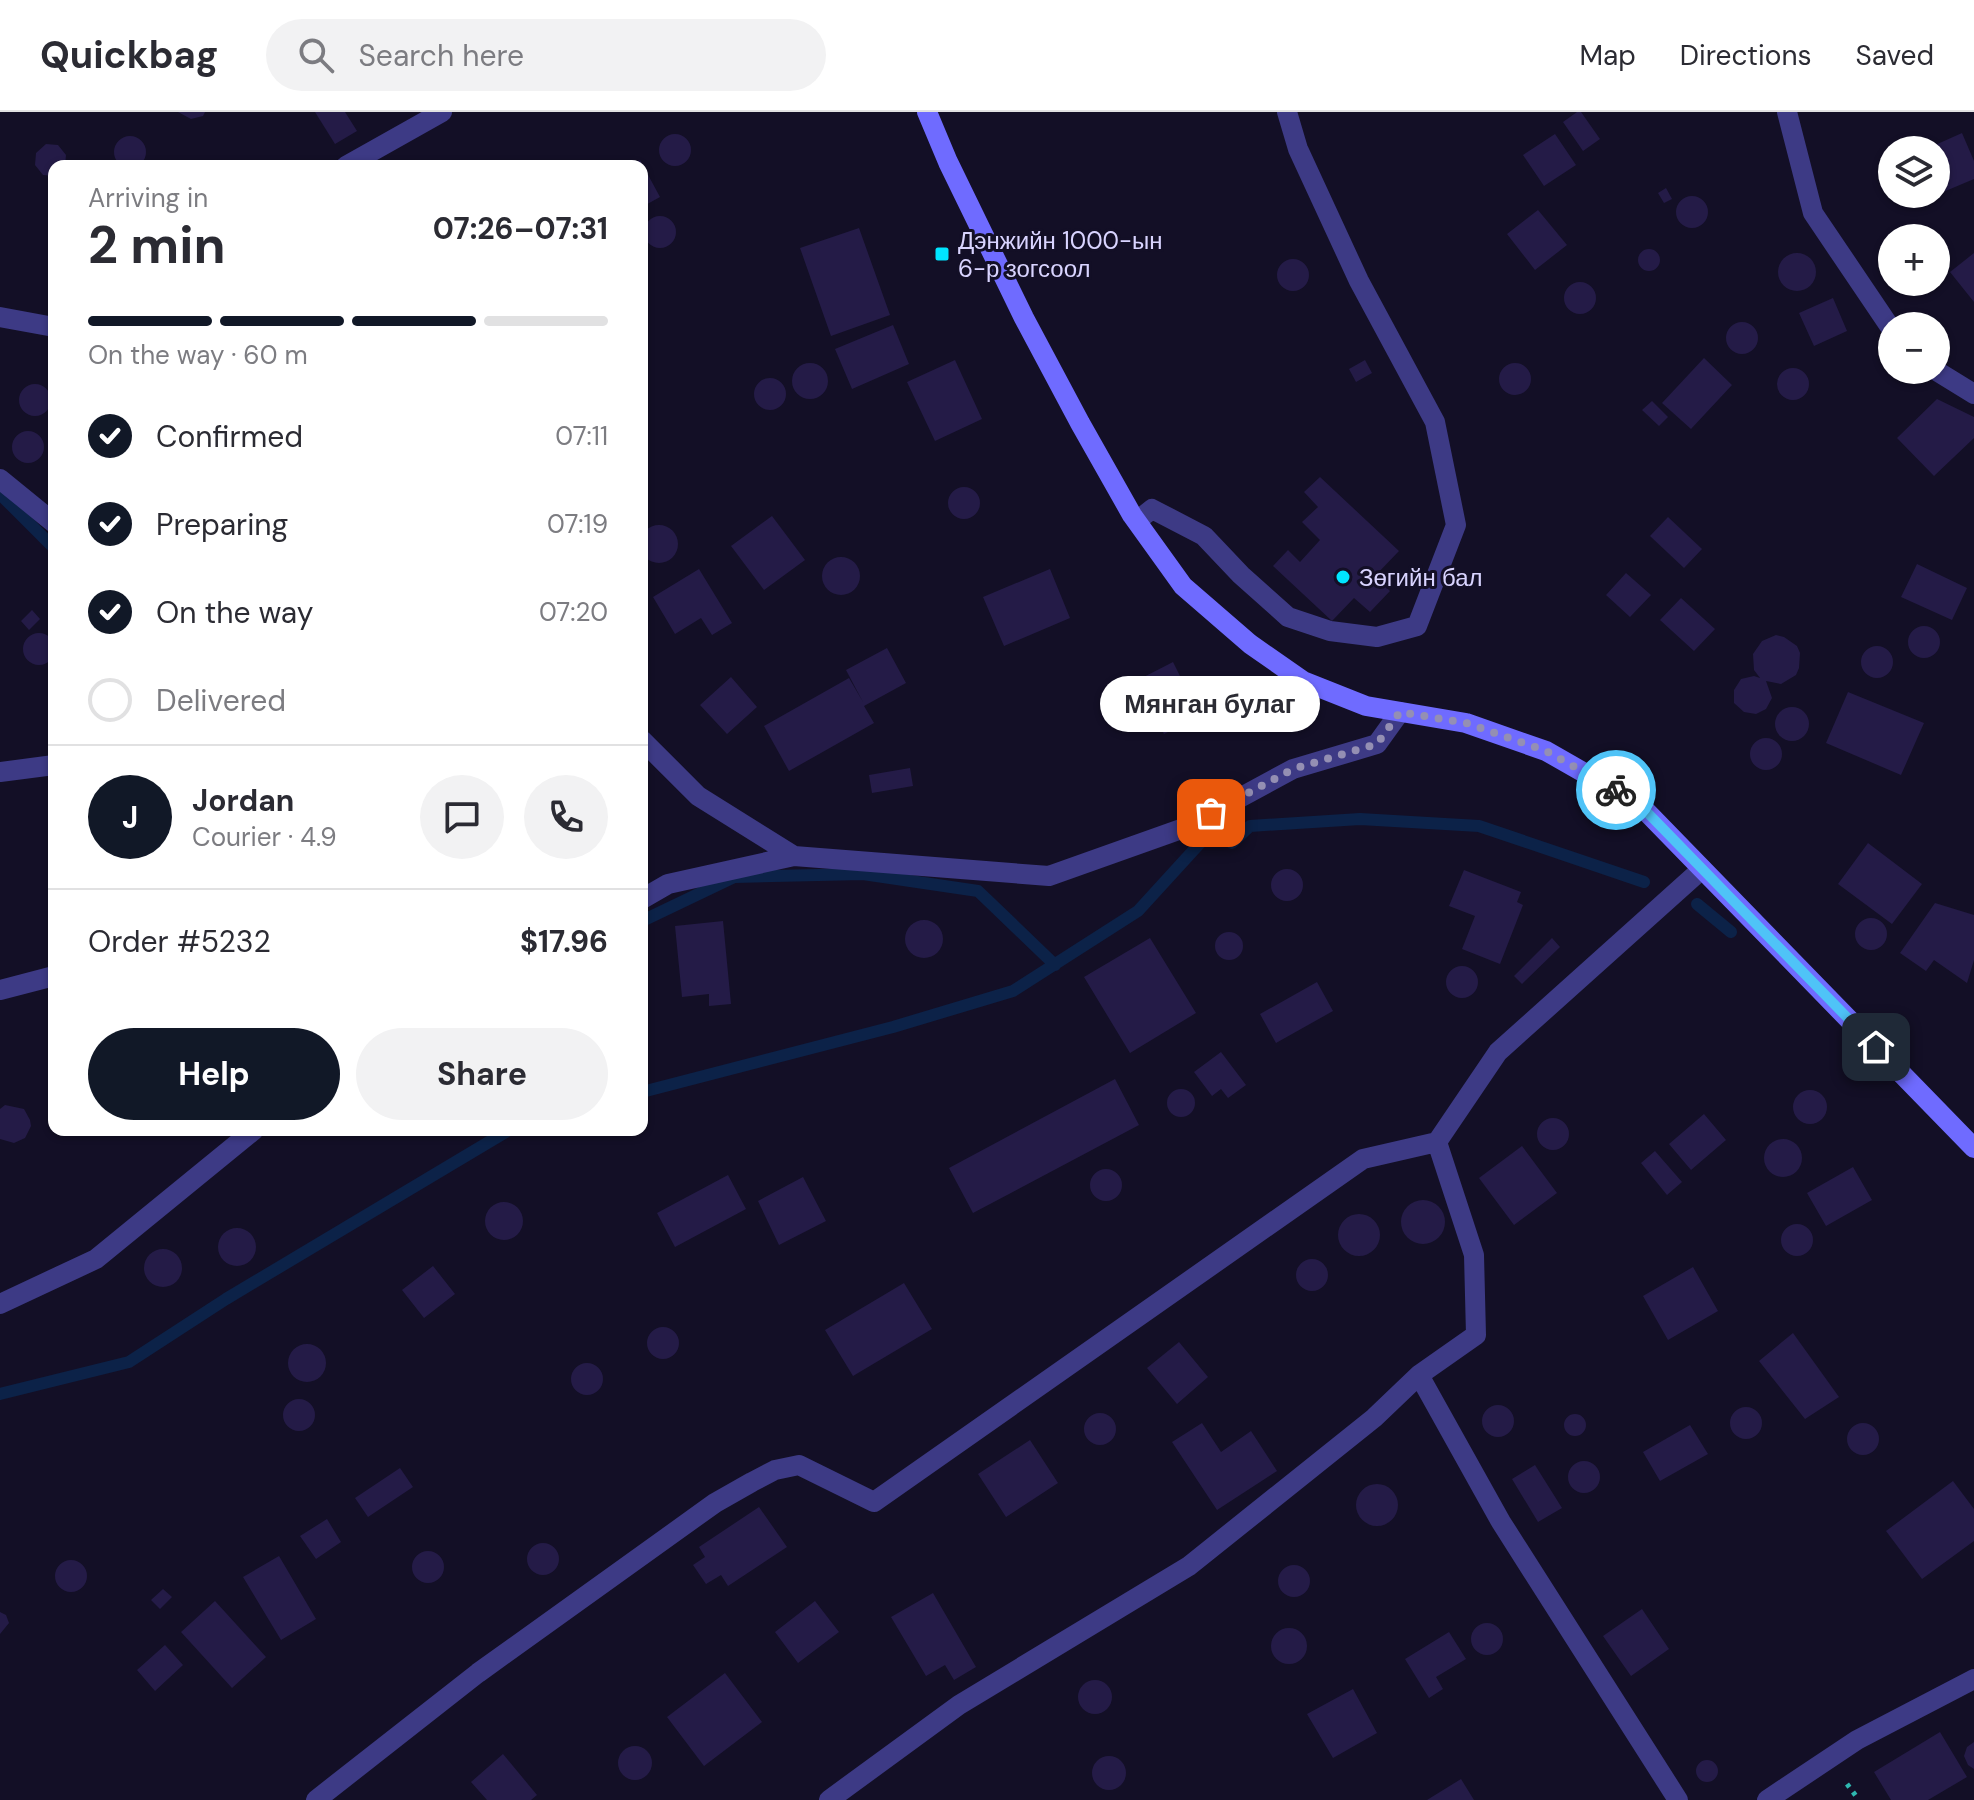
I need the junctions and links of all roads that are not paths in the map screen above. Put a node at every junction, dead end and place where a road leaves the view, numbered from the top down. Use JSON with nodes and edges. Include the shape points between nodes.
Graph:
{"nodes":[{"id":1,"x":442,"y":112,"type":"edge"},
{"id":2,"x":927,"y":112,"type":"edge"},
{"id":3,"x":1287,"y":112,"type":"edge"},
{"id":4,"x":1787,"y":112,"type":"edge"},
{"id":5,"x":357,"y":160,"type":"edge"},
{"id":6,"x":1880,"y":312,"type":"edge"},
{"id":7,"x":0,"y":317,"type":"edge"},
{"id":8,"x":48,"y":326,"type":"edge"},
{"id":9,"x":1950,"y":379,"type":"edge"},
{"id":10,"x":1974,"y":394,"type":"edge"},
{"id":11,"x":0,"y":479,"type":"edge"},
{"id":12,"x":48,"y":518,"type":"edge"},
{"id":13,"x":1137,"y":521,"type":"junction"},
{"id":14,"x":1400,"y":712,"type":"junction"},
{"id":15,"x":648,"y":746,"type":"edge"},
{"id":16,"x":48,"y":766,"type":"edge"},
{"id":17,"x":0,"y":772,"type":"edge"},
{"id":18,"x":794,"y":856,"type":"junction"},
{"id":19,"x":1702,"y":869,"type":"junction"},
{"id":20,"x":648,"y":896,"type":"edge"},
{"id":21,"x":48,"y":978,"type":"edge"},
{"id":22,"x":0,"y":990,"type":"edge"},
{"id":23,"x":247,"y":1136,"type":"edge"},
{"id":24,"x":1437,"y":1142,"type":"junction"},
{"id":25,"x":1974,"y":1148,"type":"edge"},
{"id":26,"x":0,"y":1304,"type":"edge"},
{"id":27,"x":1419,"y":1375,"type":"junction"},
{"id":28,"x":1974,"y":1679,"type":"edge"},
{"id":29,"x":316,"y":1800,"type":"edge"},
{"id":30,"x":829,"y":1800,"type":"edge"},
{"id":31,"x":1678,"y":1800,"type":"edge"},
{"id":32,"x":1767,"y":1800,"type":"edge"}],
"edges":[{"from":1,"to":5,"type":"street"},
{"from":2,"to":13,"type":"main road","via":[[1024,318]]},
{"from":3,"to":13,"type":"street","via":[[1298,149],[1359,281],[1435,422],[1456,525],[1417,626],[1377,637],[1330,631],[1288,617],[1204,536],[1152,509]]},
{"from":4,"to":6,"type":"street","via":[[1813,213]]},
{"from":7,"to":8,"type":"street"},
{"from":9,"to":10,"type":"street"},
{"from":11,"to":12,"type":"street"},
{"from":13,"to":14,"type":"main road","via":[[1183,586],[1250,644],[1303,681],[1366,706]]},
{"from":14,"to":18,"type":"street","via":[[1377,744],[1293,769],[1184,828],[1049,876]]},
{"from":14,"to":19,"type":"main road","via":[[1466,723],[1546,751],[1639,804]]},
{"from":15,"to":18,"type":"street","via":[[698,796]]},
{"from":16,"to":17,"type":"street"},
{"from":18,"to":20,"type":"street","via":[[668,884]]},
{"from":19,"to":24,"type":"street","via":[[1498,1052]]},
{"from":19,"to":25,"type":"main road"},
{"from":21,"to":22,"type":"street"},
{"from":23,"to":26,"type":"street","via":[[96,1259]]},
{"from":24,"to":27,"type":"street","via":[[1474,1255],[1476,1335]]},
{"from":24,"to":29,"type":"street","via":[[1363,1159],[874,1502],[799,1465],[775,1470],[715,1503],[478,1673]]},
{"from":27,"to":30,"type":"street","via":[[1374,1418],[1189,1566],[959,1705]]},
{"from":27,"to":31,"type":"street","via":[[1501,1522]]},
{"from":28,"to":32,"type":"street","via":[[1857,1740]]}]}
